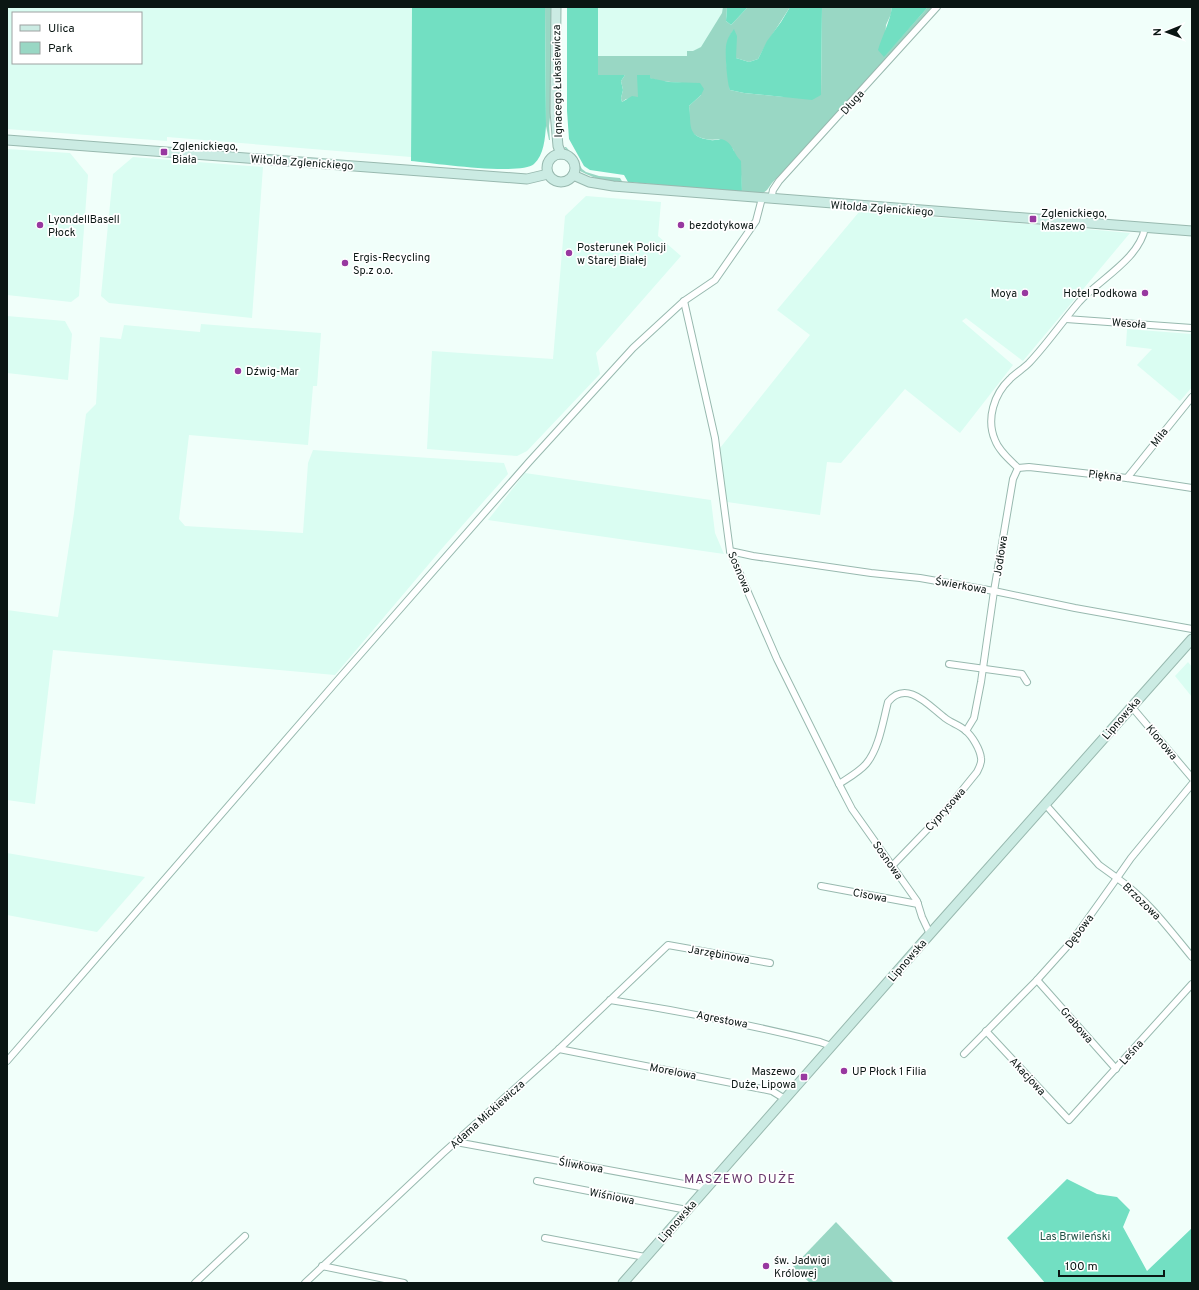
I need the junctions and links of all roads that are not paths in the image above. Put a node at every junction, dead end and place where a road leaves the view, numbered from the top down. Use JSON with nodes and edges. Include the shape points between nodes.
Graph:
{"nodes":[{"id":1,"x":556,"y":7,"type":"edge"},
{"id":2,"x":937,"y":7,"type":"edge"},
{"id":3,"x":7,"y":140,"type":"edge"},
{"id":4,"x":561,"y":154,"type":"junction"},
{"id":5,"x":548,"y":174,"type":"junction"},
{"id":6,"x":573,"y":175,"type":"junction"},
{"id":7,"x":766,"y":199,"type":"junction"},
{"id":8,"x":1145,"y":228,"type":"junction"},
{"id":9,"x":1192,"y":231,"type":"edge"},
{"id":10,"x":684,"y":301,"type":"junction"},
{"id":11,"x":1066,"y":319,"type":"junction"},
{"id":12,"x":1192,"y":328,"type":"edge"},
{"id":13,"x":1192,"y":397,"type":"edge"},
{"id":14,"x":1018,"y":468,"type":"junction"},
{"id":15,"x":1127,"y":478,"type":"junction"},
{"id":16,"x":1192,"y":488,"type":"edge"},
{"id":17,"x":730,"y":550,"type":"junction"},
{"id":18,"x":994,"y":591,"type":"junction"},
{"id":19,"x":1192,"y":629,"type":"edge"},
{"id":20,"x":1192,"y":639,"type":"edge"},
{"id":21,"x":950,"y":664,"type":"dead end"},
{"id":22,"x":982,"y":669,"type":"junction"},
{"id":23,"x":1027,"y":682,"type":"dead end"},
{"id":24,"x":1131,"y":706,"type":"junction"},
{"id":25,"x":966,"y":731,"type":"junction"},
{"id":26,"x":1192,"y":778,"type":"edge"},
{"id":27,"x":838,"y":784,"type":"junction"},
{"id":28,"x":1192,"y":784,"type":"edge"},
{"id":29,"x":1045,"y":804,"type":"junction"},
{"id":30,"x":892,"y":866,"type":"junction"},
{"id":31,"x":1117,"y":878,"type":"junction"},
{"id":32,"x":821,"y":886,"type":"dead end"},
{"id":33,"x":918,"y":904,"type":"junction"},
{"id":34,"x":930,"y":934,"type":"junction"},
{"id":35,"x":668,"y":945,"type":"joint"},
{"id":36,"x":1192,"y":957,"type":"edge"},
{"id":37,"x":770,"y":963,"type":"dead end"},
{"id":38,"x":1037,"y":980,"type":"junction"},
{"id":39,"x":1192,"y":984,"type":"edge"},
{"id":40,"x":610,"y":1000,"type":"junction"},
{"id":41,"x":986,"y":1031,"type":"junction"},
{"id":42,"x":832,"y":1046,"type":"junction"},
{"id":43,"x":559,"y":1049,"type":"junction"},
{"id":44,"x":964,"y":1054,"type":"dead end"},
{"id":45,"x":7,"y":1061,"type":"edge"},
{"id":46,"x":1116,"y":1069,"type":"junction"},
{"id":47,"x":785,"y":1099,"type":"junction"},
{"id":48,"x":1069,"y":1120,"type":"joint"},
{"id":49,"x":456,"y":1142,"type":"junction"},
{"id":50,"x":537,"y":1181,"type":"dead end"},
{"id":51,"x":706,"y":1188,"type":"junction"},
{"id":52,"x":687,"y":1210,"type":"junction"},
{"id":53,"x":244,"y":1236,"type":"dead end"},
{"id":54,"x":545,"y":1238,"type":"dead end"},
{"id":55,"x":645,"y":1257,"type":"junction"},
{"id":56,"x":322,"y":1266,"type":"junction"},
{"id":57,"x":373,"y":1280,"type":"edge"},
{"id":58,"x":195,"y":1283,"type":"edge"},
{"id":59,"x":305,"y":1283,"type":"edge"},
{"id":60,"x":404,"y":1283,"type":"edge"},
{"id":61,"x":623,"y":1283,"type":"edge"}],
"edges":[{"from":1,"to":4,"type":"main road","name":"Ignacego Łukasiewicza","via":[[555,112]]},
{"from":2,"to":7,"type":"street","name":"Długa","via":[[779,181]]},
{"from":3,"to":5,"type":"main road","name":"Witolda Zglenickiego","via":[[528,179]]},
{"from":4,"to":5,"type":"main road","via":[[548,162]]},
{"from":4,"to":6,"type":"main road","via":[[569,157],[574,163]]},
{"from":5,"to":6,"type":"main road","via":[[560,182],[565,182]]},
{"from":6,"to":7,"type":"main road","name":"Witolda Zglenickiego","via":[[589,182],[613,186]]},
{"from":7,"to":8,"type":"main road","name":"Witolda Zglenickiego"},
{"from":7,"to":10,"type":"street","via":[[756,221],[715,280]]},
{"from":8,"to":9,"type":"main road","name":"Witolda Zglenickiego"},
{"from":8,"to":11,"type":"street","via":[[1140,244],[1080,301]]},
{"from":10,"to":17,"type":"street","name":"Sosnowa","via":[[715,438]]},
{"from":10,"to":45,"type":"street","via":[[633,348],[529,462]]},
{"from":11,"to":12,"type":"street","name":"Wesoła"},
{"from":11,"to":14,"type":"street","via":[[1028,364],[1009,379],[998,394],[992,409],[990,426],[995,441]]},
{"from":13,"to":15,"type":"street","name":"Miła"},
{"from":14,"to":15,"type":"street","name":"Piękna","via":[[1030,467]]},
{"from":14,"to":18,"type":"street","name":"Jodłowa","via":[[1013,479]]},
{"from":15,"to":16,"type":"street","name":"Piękna"},
{"from":17,"to":18,"type":"street","name":"Świerkowa","via":[[752,556],[920,578]]},
{"from":17,"to":27,"type":"street","name":"Sosnowa","via":[[777,659]]},
{"from":18,"to":19,"type":"street","name":"Świerkowa"},
{"from":18,"to":22,"type":"street","name":"Jodłowa"},
{"from":20,"to":24,"type":"main road","name":"Lipnowska"},
{"from":21,"to":22,"type":"street"},
{"from":22,"to":23,"type":"street","via":[[1022,674]]},
{"from":22,"to":25,"type":"street","name":"Jodłowa","via":[[974,718]]},
{"from":24,"to":26,"type":"street","name":"Klonowa"},
{"from":24,"to":29,"type":"main road","name":"Lipnowska"},
{"from":25,"to":27,"type":"street","via":[[947,720],[917,695],[900,693],[888,702],[875,750],[870,759]]},
{"from":25,"to":30,"type":"street","name":"Cyprysowa","via":[[981,758],[977,772],[947,809]]},
{"from":27,"to":30,"type":"street","name":"Sosnowa","via":[[852,809]]},
{"from":28,"to":31,"type":"street","name":"Brzozowa"},
{"from":29,"to":31,"type":"street","via":[[1099,865]]},
{"from":29,"to":34,"type":"main road","name":"Lipnowska"},
{"from":30,"to":33,"type":"street","name":"Sosnowa"},
{"from":31,"to":36,"type":"street","name":"Brzozowa","via":[[1147,903]]},
{"from":31,"to":38,"type":"street","name":"Dębowa","via":[[1072,941]]},
{"from":32,"to":33,"type":"street","name":"Cisowa"},
{"from":33,"to":34,"type":"street","name":"Sosnowa"},
{"from":34,"to":42,"type":"main road","name":"Lipnowska"},
{"from":35,"to":37,"type":"street","name":"Jarzębinowa"},
{"from":35,"to":40,"type":"street","name":"Adama Mickiewicza"},
{"from":38,"to":41,"type":"street","name":"Dębowa"},
{"from":38,"to":46,"type":"street","name":"Grabowa"},
{"from":39,"to":46,"type":"street","name":"Leśna"},
{"from":40,"to":42,"type":"street","name":"Agrestowa","via":[[751,1025]]},
{"from":40,"to":43,"type":"street","name":"Adama Mickiewicza"},
{"from":41,"to":44,"type":"street","name":"Dębowa"},
{"from":41,"to":48,"type":"street","name":"Akacjowa"},
{"from":42,"to":47,"type":"main road","name":"Lipnowska"},
{"from":43,"to":47,"type":"street","name":"Morelowa","via":[[772,1090]]},
{"from":43,"to":49,"type":"street","name":"Adama Mickiewicza"},
{"from":46,"to":48,"type":"street","name":"Leśna"},
{"from":47,"to":51,"type":"main road","name":"Lipnowska"},
{"from":49,"to":51,"type":"street","name":"Śliwkowa"},
{"from":49,"to":56,"type":"street","name":"Adama Mickiewicza"},
{"from":50,"to":52,"type":"street","name":"Wiśniowa"},
{"from":51,"to":52,"type":"main road","name":"Lipnowska"},
{"from":52,"to":55,"type":"main road","name":"Lipnowska"},
{"from":53,"to":58,"type":"street"},
{"from":54,"to":55,"type":"street"},
{"from":55,"to":61,"type":"main road","name":"Lipnowska"},
{"from":56,"to":57,"type":"street"},
{"from":56,"to":59,"type":"street","name":"Adama Mickiewicza"},
{"from":57,"to":60,"type":"street"}]}
